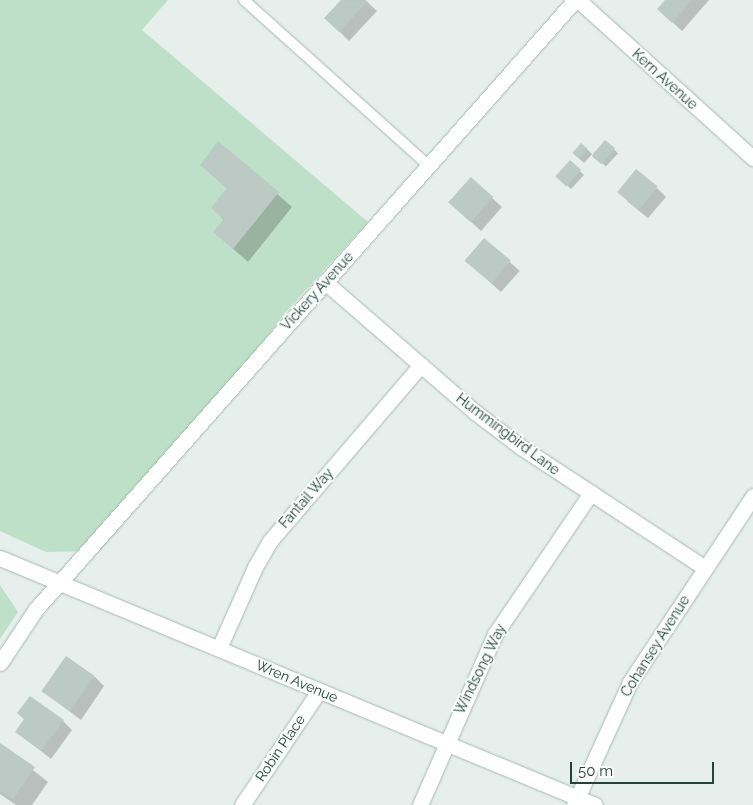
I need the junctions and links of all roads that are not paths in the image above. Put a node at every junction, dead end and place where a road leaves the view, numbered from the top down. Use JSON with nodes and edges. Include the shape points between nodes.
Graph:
{"nodes":[{"id":1,"x":244,"y":0,"type":"edge"},
{"id":2,"x":577,"y":0,"type":"edge"},
{"id":3,"x":753,"y":158,"type":"edge"},
{"id":4,"x":430,"y":167,"type":"junction"},
{"id":5,"x":325,"y":282,"type":"junction"},
{"id":6,"x":421,"y":365,"type":"junction"},
{"id":7,"x":591,"y":493,"type":"junction"},
{"id":8,"x":753,"y":496,"type":"edge"},
{"id":9,"x":0,"y":558,"type":"edge"},
{"id":10,"x":705,"y":568,"type":"junction"},
{"id":11,"x":60,"y":582,"type":"junction"},
{"id":12,"x":219,"y":648,"type":"junction"},
{"id":13,"x":0,"y":663,"type":"edge"},
{"id":14,"x":319,"y":691,"type":"junction"},
{"id":15,"x":445,"y":743,"type":"junction"},
{"id":16,"x":576,"y":801,"type":"edge"},
{"id":17,"x":242,"y":805,"type":"edge"},
{"id":18,"x":420,"y":805,"type":"edge"},
{"id":19,"x":594,"y":805,"type":"edge"}],
"edges":[{"from":1,"to":4,"type":"lane"},
{"from":2,"to":3,"type":"street","name":"Kern Avenue"},
{"from":2,"to":4,"type":"street","name":"Vickery Avenue"},
{"from":4,"to":5,"type":"street","name":"Vickery Avenue"},
{"from":5,"to":6,"type":"street","name":"Hummingbird Lane"},
{"from":5,"to":11,"type":"street","name":"Vickery Avenue"},
{"from":6,"to":7,"type":"street","name":"Hummingbird Lane","via":[[521,447]]},
{"from":6,"to":12,"type":"street","name":"Fantail Way","via":[[270,541]]},
{"from":7,"to":10,"type":"street","name":"Hummingbird Lane"},
{"from":7,"to":15,"type":"street","name":"Windsong Way","via":[[495,634]]},
{"from":8,"to":10,"type":"street","name":"Cohansey Avenue"},
{"from":9,"to":11,"type":"street","name":"Wren Avenue"},
{"from":10,"to":16,"type":"street","name":"Cohansey Avenue","via":[[630,682]]},
{"from":11,"to":12,"type":"street","name":"Wren Avenue"},
{"from":11,"to":13,"type":"street","name":"Vickery Avenue","via":[[36,609]]},
{"from":12,"to":14,"type":"street","name":"Wren Avenue"},
{"from":14,"to":15,"type":"street","name":"Wren Avenue"},
{"from":14,"to":17,"type":"street","name":"Robin Place"},
{"from":15,"to":16,"type":"street","name":"Wren Avenue"},
{"from":15,"to":18,"type":"street","name":"Windsong Way"},
{"from":16,"to":19,"type":"street","name":"Wren Avenue"}]}
